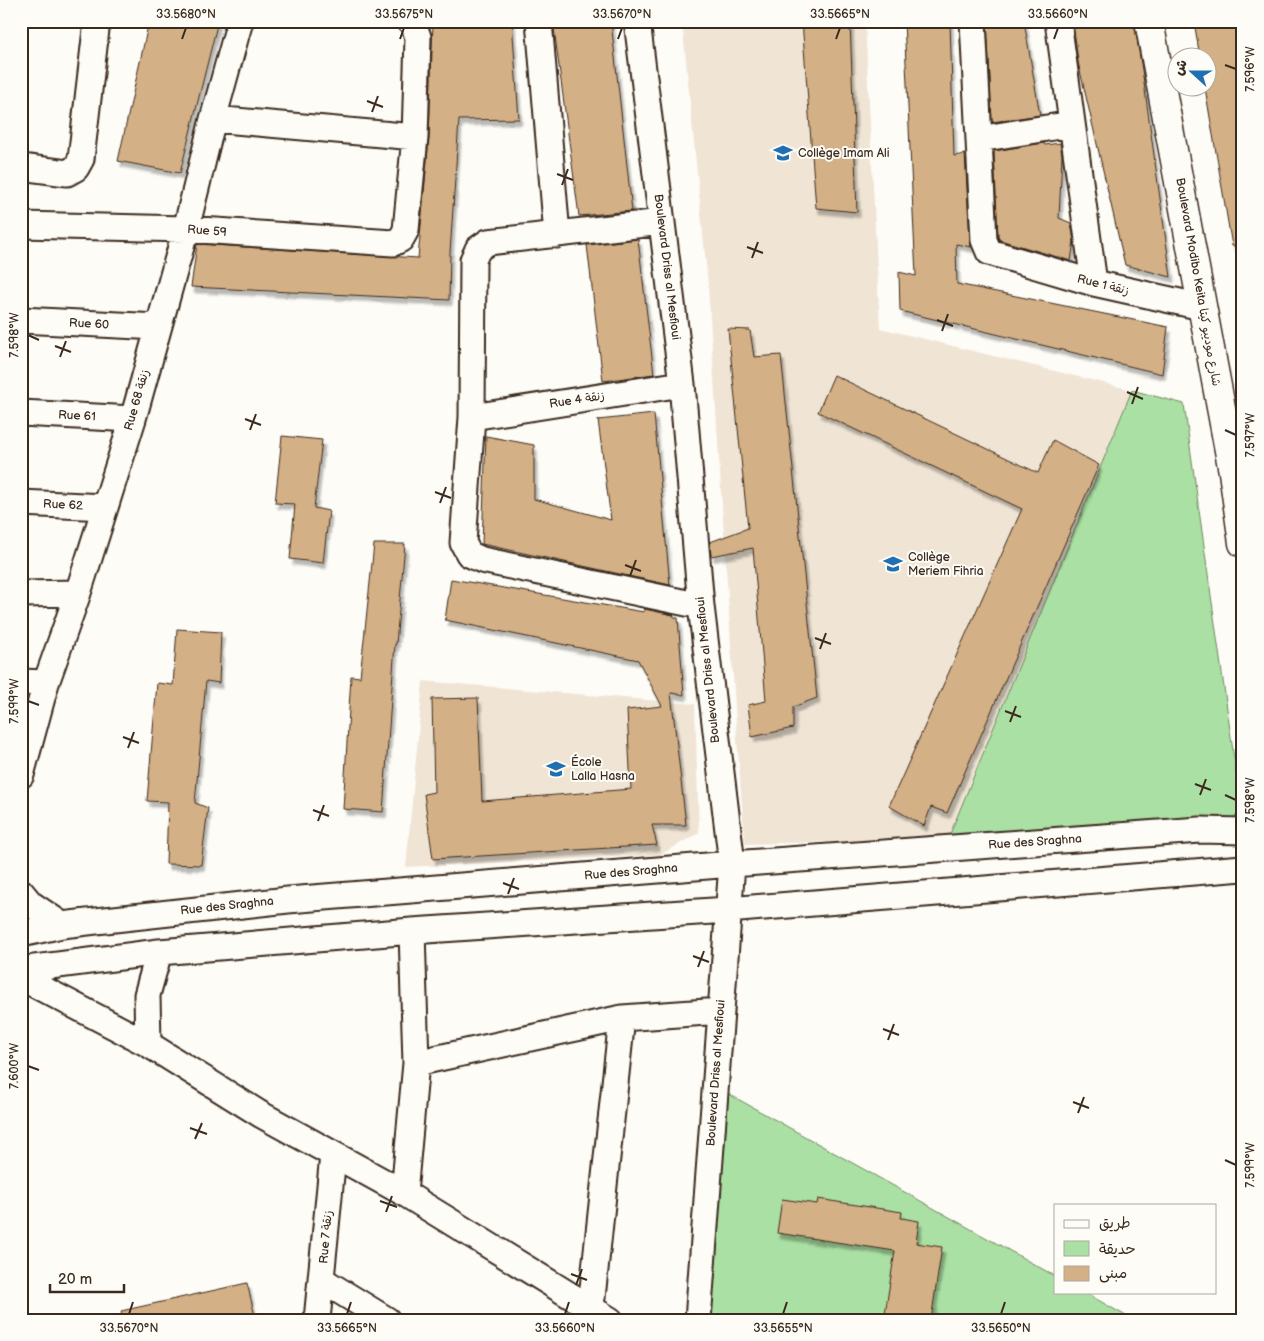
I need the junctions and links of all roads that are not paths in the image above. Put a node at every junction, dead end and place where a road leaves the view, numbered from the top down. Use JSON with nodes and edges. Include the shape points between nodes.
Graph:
{"nodes":[{"id":1,"x":97,"y":21,"type":"edge"},
{"id":2,"x":240,"y":21,"type":"edge"},
{"id":3,"x":539,"y":21,"type":"edge"},
{"id":4,"x":637,"y":21,"type":"edge"},
{"id":5,"x":974,"y":21,"type":"edge"},
{"id":6,"x":1058,"y":21,"type":"edge"},
{"id":7,"x":1149,"y":21,"type":"edge"},
{"id":8,"x":414,"y":29,"type":"edge"},
{"id":9,"x":213,"y":119,"type":"junction"},
{"id":10,"x":1072,"y":124,"type":"junction"},
{"id":11,"x":415,"y":137,"type":"junction"},
{"id":12,"x":979,"y":139,"type":"junction"},
{"id":13,"x":21,"y":168,"type":"edge"},
{"id":14,"x":662,"y":222,"type":"junction"},
{"id":15,"x":21,"y":224,"type":"edge"},
{"id":16,"x":186,"y":229,"type":"junction"},
{"id":17,"x":557,"y":235,"type":"junction"},
{"id":18,"x":1094,"y":283,"type":"junction"},
{"id":19,"x":1202,"y":307,"type":"junction"},
{"id":20,"x":21,"y":320,"type":"edge"},
{"id":21,"x":158,"y":327,"type":"junction"},
{"id":22,"x":682,"y":384,"type":"junction"},
{"id":23,"x":21,"y":413,"type":"edge"},
{"id":24,"x":472,"y":416,"type":"junction"},
{"id":25,"x":132,"y":418,"type":"junction"},
{"id":26,"x":1238,"y":471,"type":"edge"},
{"id":27,"x":21,"y":503,"type":"edge"},
{"id":28,"x":106,"y":507,"type":"junction"},
{"id":29,"x":1243,"y":543,"type":"edge"},
{"id":30,"x":78,"y":593,"type":"junction"},
{"id":31,"x":21,"y":594,"type":"edge"},
{"id":32,"x":701,"y":606,"type":"junction"},
{"id":33,"x":21,"y":682,"type":"edge"},
{"id":34,"x":46,"y":683,"type":"junction"},
{"id":35,"x":21,"y":775,"type":"edge"},
{"id":36,"x":1243,"y":831,"type":"edge"},
{"id":37,"x":732,"y":864,"type":"junction"},
{"id":38,"x":1243,"y":868,"type":"edge"},
{"id":39,"x":21,"y":892,"type":"edge"},
{"id":40,"x":728,"y":910,"type":"junction"},
{"id":41,"x":62,"y":925,"type":"junction"},
{"id":42,"x":412,"y":931,"type":"junction"},
{"id":43,"x":21,"y":934,"type":"edge"},
{"id":44,"x":21,"y":944,"type":"edge"},
{"id":45,"x":159,"y":952,"type":"junction"},
{"id":46,"x":23,"y":976,"type":"edge"},
{"id":47,"x":721,"y":1011,"type":"junction"},
{"id":48,"x":622,"y":1018,"type":"junction"},
{"id":49,"x":148,"y":1044,"type":"junction"},
{"id":50,"x":416,"y":1064,"type":"junction"},
{"id":51,"x":333,"y":1155,"type":"junction"},
{"id":52,"x":404,"y":1193,"type":"junction"},
{"id":53,"x":322,"y":1280,"type":"junction"},
{"id":54,"x":600,"y":1314,"type":"edge"},
{"id":55,"x":317,"y":1320,"type":"edge"},
{"id":56,"x":387,"y":1320,"type":"edge"},
{"id":57,"x":698,"y":1320,"type":"edge"}],
"edges":[{"from":1,"to":13,"type":"street","via":[[81,159],[76,168],[67,173]]},
{"from":2,"to":9,"type":"street","name":"Rue 68 زنقة"},
{"from":3,"to":17,"type":"street"},
{"from":4,"to":14,"type":"street","name":"Boulevard Driss al Mesfioui"},
{"from":5,"to":12,"type":"street"},
{"from":6,"to":10,"type":"street"},
{"from":7,"to":19,"type":"main road","name":"Boulevard Modibo Keita شارع موديبو كيتا"},
{"from":8,"to":11,"type":"street"},
{"from":9,"to":11,"type":"street"},
{"from":9,"to":16,"type":"street","name":"Rue 68 زنقة"},
{"from":10,"to":12,"type":"street"},
{"from":10,"to":18,"type":"street"},
{"from":11,"to":16,"type":"street","name":"Rue 59","via":[[406,230],[401,239],[393,243]]},
{"from":12,"to":18,"type":"street","name":"Rue 1 زنقة","via":[[984,240],[989,252]]},
{"from":14,"to":17,"type":"street"},
{"from":14,"to":22,"type":"street","name":"Boulevard Driss al Mesfioui"},
{"from":15,"to":16,"type":"street","name":"Rue 59"},
{"from":16,"to":21,"type":"street","name":"Rue 68 زنقة"},
{"from":17,"to":24,"type":"street","via":[[488,242],[478,249],[474,260]]},
{"from":18,"to":19,"type":"street","name":"Rue 1 زنقة"},
{"from":19,"to":26,"type":"main road","name":"Boulevard Modibo Keita شارع موديبو كيتا"},
{"from":20,"to":21,"type":"street","name":"Rue 60"},
{"from":21,"to":25,"type":"street","name":"Rue 68 زنقة"},
{"from":22,"to":24,"type":"street","name":"Rue 4 زنقة"},
{"from":22,"to":32,"type":"street","name":"Boulevard Driss al Mesfioui"},
{"from":23,"to":25,"type":"street","name":"Rue 61"},
{"from":24,"to":32,"type":"street","via":[[463,543],[469,554],[482,560]]},
{"from":25,"to":28,"type":"street","name":"Rue 68 زنقة"},
{"from":26,"to":29,"type":"main road","name":"Boulevard Modibo Keita شارع موديبو كيتا"},
{"from":27,"to":28,"type":"street","name":"Rue 62"},
{"from":28,"to":30,"type":"street","name":"Rue 68 زنقة"},
{"from":30,"to":31,"type":"street"},
{"from":30,"to":34,"type":"street","name":"Rue 68 زنقة"},
{"from":32,"to":37,"type":"street","name":"Boulevard Driss al Mesfioui"},
{"from":33,"to":34,"type":"street"},
{"from":34,"to":35,"type":"street","name":"Rue 68 زنقة"},
{"from":36,"to":37,"type":"street","name":"Rue des Sraghna","via":[[1200,830]]},
{"from":37,"to":40,"type":"street","name":"Boulevard Driss al Mesfioui"},
{"from":37,"to":41,"type":"street","name":"Rue des Sraghna","via":[[288,900]]},
{"from":38,"to":40,"type":"street"},
{"from":39,"to":41,"type":"street"},
{"from":40,"to":42,"type":"street"},
{"from":40,"to":47,"type":"street","name":"Boulevard Driss al Mesfioui"},
{"from":41,"to":43,"type":"street","name":"Rue des Sraghna"},
{"from":42,"to":45,"type":"street"},
{"from":42,"to":50,"type":"street"},
{"from":44,"to":46,"type":"street","via":[[26,954]]},
{"from":45,"to":46,"type":"street"},
{"from":45,"to":49,"type":"street","via":[[147,995]]},
{"from":46,"to":49,"type":"street"},
{"from":47,"to":48,"type":"street"},
{"from":47,"to":57,"type":"street","name":"Boulevard Driss al Mesfioui"},
{"from":48,"to":50,"type":"street"},
{"from":48,"to":54,"type":"street"},
{"from":49,"to":51,"type":"street"},
{"from":50,"to":52,"type":"street"},
{"from":51,"to":52,"type":"street"},
{"from":51,"to":53,"type":"street","name":"Rue 7 زنقة"},
{"from":52,"to":54,"type":"street"},
{"from":53,"to":55,"type":"street","name":"Rue 7 زنقة"},
{"from":53,"to":56,"type":"street"}]}
